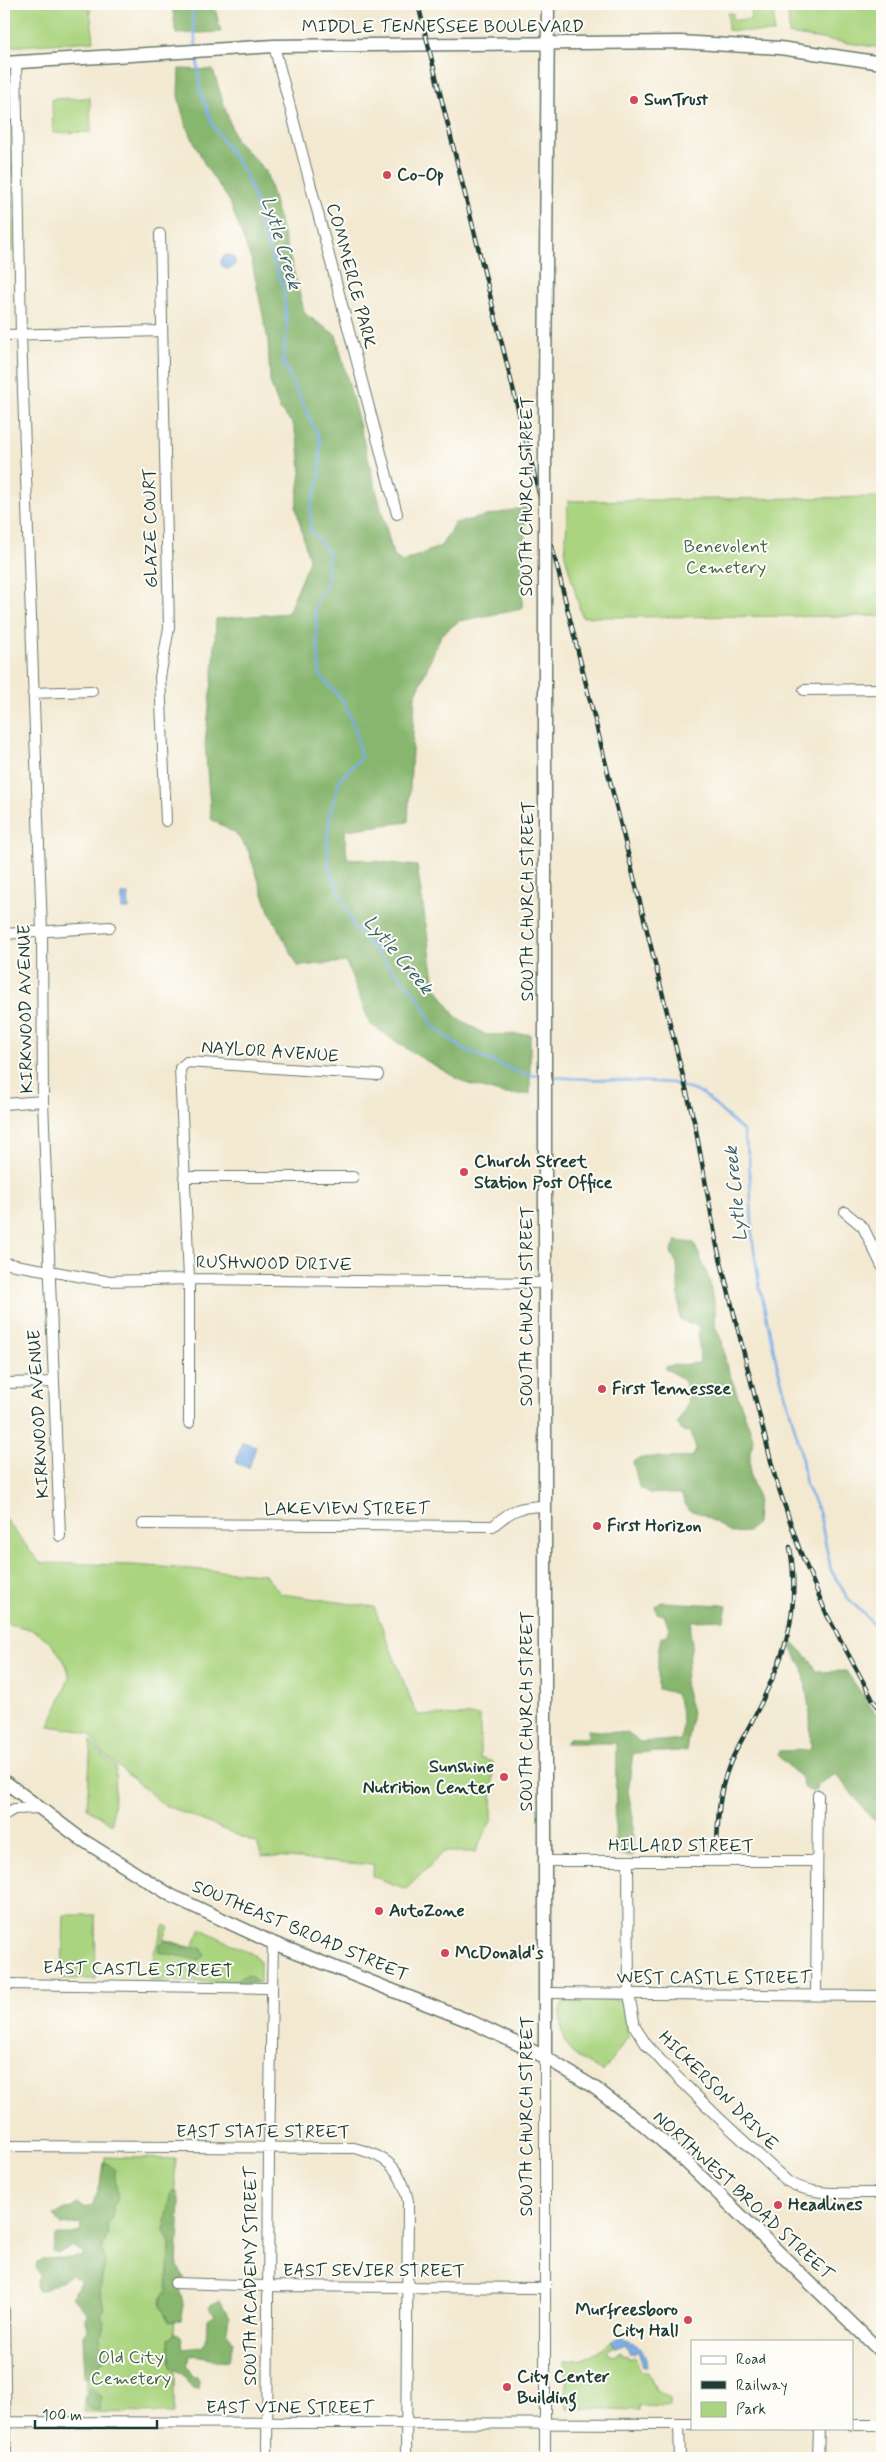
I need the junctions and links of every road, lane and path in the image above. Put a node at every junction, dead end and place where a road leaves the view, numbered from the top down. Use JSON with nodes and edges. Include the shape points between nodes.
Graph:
{"nodes":[{"id":1,"x":548,"y":4,"type":"edge"},
{"id":2,"x":548,"y":44,"type":"junction"},
{"id":3,"x":274,"y":46,"type":"junction"},
{"id":4,"x":10,"y":62,"type":"edge"},
{"id":5,"x":882,"y":63,"type":"edge"},
{"id":6,"x":160,"y":234,"type":"dead end"},
{"id":7,"x":162,"y":331,"type":"junction"},
{"id":8,"x":21,"y":334,"type":"junction"},
{"id":9,"x":4,"y":335,"type":"edge"},
{"id":10,"x":397,"y":514,"type":"dead end"},
{"id":11,"x":882,"y":689,"type":"edge"},
{"id":12,"x":804,"y":690,"type":"dead end"},
{"id":13,"x":92,"y":691,"type":"dead end"},
{"id":14,"x":33,"y":693,"type":"junction"},
{"id":15,"x":166,"y":821,"type":"dead end"},
{"id":16,"x":110,"y":927,"type":"dead end"},
{"id":17,"x":42,"y":931,"type":"junction"},
{"id":18,"x":4,"y":934,"type":"edge"},
{"id":19,"x":378,"y":1075,"type":"dead end"},
{"id":20,"x":43,"y":1101,"type":"junction"},
{"id":21,"x":4,"y":1104,"type":"edge"},
{"id":22,"x":184,"y":1177,"type":"junction"},
{"id":23,"x":353,"y":1177,"type":"dead end"},
{"id":24,"x":845,"y":1212,"type":"dead end"},
{"id":25,"x":4,"y":1263,"type":"edge"},
{"id":26,"x":882,"y":1266,"type":"edge"},
{"id":27,"x":49,"y":1272,"type":"junction"},
{"id":28,"x":189,"y":1279,"type":"junction"},
{"id":29,"x":545,"y":1283,"type":"junction"},
{"id":30,"x":53,"y":1382,"type":"junction"},
{"id":31,"x":4,"y":1383,"type":"edge"},
{"id":32,"x":189,"y":1423,"type":"dead end"},
{"id":33,"x":544,"y":1506,"type":"junction"},
{"id":34,"x":143,"y":1524,"type":"dead end"},
{"id":35,"x":60,"y":1536,"type":"dead end"},
{"id":36,"x":4,"y":1781,"type":"edge"},
{"id":37,"x":818,"y":1795,"type":"dead end"},
{"id":38,"x":40,"y":1808,"type":"junction"},
{"id":39,"x":4,"y":1815,"type":"edge"},
{"id":40,"x":545,"y":1861,"type":"junction"},
{"id":41,"x":817,"y":1862,"type":"junction"},
{"id":42,"x":628,"y":1863,"type":"junction"},
{"id":43,"x":273,"y":1943,"type":"junction"},
{"id":44,"x":4,"y":1984,"type":"edge"},
{"id":45,"x":271,"y":1988,"type":"junction"},
{"id":46,"x":545,"y":1992,"type":"junction"},
{"id":47,"x":629,"y":1994,"type":"junction"},
{"id":48,"x":816,"y":1995,"type":"junction"},
{"id":49,"x":882,"y":1996,"type":"edge"},
{"id":50,"x":545,"y":2057,"type":"junction"},
{"id":51,"x":4,"y":2146,"type":"edge"},
{"id":52,"x":268,"y":2149,"type":"junction"},
{"id":53,"x":882,"y":2193,"type":"edge"},
{"id":54,"x":175,"y":2283,"type":"dead end"},
{"id":55,"x":267,"y":2286,"type":"junction"},
{"id":56,"x":407,"y":2288,"type":"junction"},
{"id":57,"x":544,"y":2288,"type":"junction"},
{"id":58,"x":4,"y":2310,"type":"edge"},
{"id":59,"x":882,"y":2353,"type":"edge"},
{"id":60,"x":5,"y":2422,"type":"edge"},
{"id":61,"x":267,"y":2424,"type":"junction"},
{"id":62,"x":546,"y":2424,"type":"junction"},
{"id":63,"x":679,"y":2424,"type":"junction"},
{"id":64,"x":691,"y":2424,"type":"edge"},
{"id":65,"x":407,"y":2425,"type":"junction"},
{"id":66,"x":854,"y":2425,"type":"edge"},
{"id":67,"x":882,"y":2425,"type":"edge"},
{"id":68,"x":818,"y":2430,"type":"edge"},
{"id":69,"x":6,"y":2458,"type":"edge"},
{"id":70,"x":267,"y":2458,"type":"edge"},
{"id":71,"x":406,"y":2458,"type":"edge"},
{"id":72,"x":546,"y":2458,"type":"edge"},
{"id":73,"x":680,"y":2458,"type":"edge"},
{"id":74,"x":818,"y":2458,"type":"edge"}],
"edges":[{"from":1,"to":2,"type":"main road","name":"SOUTH CHURCH STREET"},
{"from":2,"to":3,"type":"main road","name":"MIDDLE TENNESSEE BOULEVARD"},
{"from":2,"to":5,"type":"main road","name":"MIDDLE TENNESSEE BOULEVARD","via":[[708,44],[780,48]]},
{"from":2,"to":29,"type":"main road","name":"SOUTH CHURCH STREET","bridge":true},
{"from":3,"to":4,"type":"main road","name":"MIDDLE TENNESSEE BOULEVARD"},
{"from":3,"to":10,"type":"street","name":"COMMERCE PARK"},
{"from":4,"to":8,"type":"street","name":"KIRKWOOD AVENUE"},
{"from":6,"to":7,"type":"street","name":"GLAZE COURT"},
{"from":7,"to":8,"type":"street"},
{"from":7,"to":15,"type":"street","name":"GLAZE COURT","via":[[169,628],[160,677]]},
{"from":8,"to":9,"type":"street"},
{"from":8,"to":14,"type":"street","name":"KIRKWOOD AVENUE"},
{"from":11,"to":12,"type":"street"},
{"from":13,"to":14,"type":"street"},
{"from":14,"to":17,"type":"street","name":"KIRKWOOD AVENUE"},
{"from":16,"to":17,"type":"street"},
{"from":17,"to":18,"type":"street"},
{"from":17,"to":20,"type":"street","name":"KIRKWOOD AVENUE"},
{"from":19,"to":22,"type":"street","name":"NAYLOR AVENUE","via":[[187,1062],[180,1068]]},
{"from":20,"to":21,"type":"street"},
{"from":20,"to":27,"type":"street","name":"KIRKWOOD AVENUE"},
{"from":22,"to":23,"type":"street"},
{"from":22,"to":28,"type":"street","name":"NAYLOR AVENUE"},
{"from":24,"to":26,"type":"street","via":[[863,1226]]},
{"from":25,"to":27,"type":"street","name":"RUSHWOOD DRIVE"},
{"from":27,"to":28,"type":"street","name":"RUSHWOOD DRIVE","via":[[106,1281]]},
{"from":27,"to":30,"type":"street","name":"KIRKWOOD AVENUE"},
{"from":28,"to":29,"type":"street","name":"RUSHWOOD DRIVE"},
{"from":28,"to":32,"type":"street","name":"NAYLOR AVENUE"},
{"from":29,"to":33,"type":"main road","name":"SOUTH CHURCH STREET"},
{"from":30,"to":31,"type":"street"},
{"from":30,"to":35,"type":"street","name":"KIRKWOOD AVENUE"},
{"from":33,"to":34,"type":"street","name":"LAKEVIEW STREET","via":[[520,1507],[493,1526]]},
{"from":33,"to":40,"type":"main road","name":"SOUTH CHURCH STREET"},
{"from":36,"to":38,"type":"main road","name":"SOUTHEAST BROAD STREET"},
{"from":37,"to":41,"type":"street"},
{"from":38,"to":39,"type":"street","via":[[14,1808]]},
{"from":38,"to":43,"type":"main road","name":"SOUTHEAST BROAD STREET","via":[[81,1839],[172,1896]]},
{"from":40,"to":42,"type":"street","name":"HILLARD STREET"},
{"from":40,"to":46,"type":"main road","name":"SOUTH CHURCH STREET"},
{"from":41,"to":42,"type":"street","name":"HILLARD STREET"},
{"from":41,"to":48,"type":"street"},
{"from":42,"to":47,"type":"street","name":"HICKERSON DRIVE"},
{"from":43,"to":45,"type":"street","name":"SOUTH ACADEMY STREET"},
{"from":43,"to":50,"type":"main road","name":"SOUTHEAST BROAD STREET","via":[[472,2022]]},
{"from":44,"to":45,"type":"street","name":"EAST CASTLE STREET"},
{"from":45,"to":52,"type":"street","name":"SOUTH ACADEMY STREET"},
{"from":46,"to":47,"type":"street","name":"WEST CASTLE STREET"},
{"from":46,"to":50,"type":"main road","name":"SOUTH CHURCH STREET"},
{"from":47,"to":48,"type":"street","name":"WEST CASTLE STREET"},
{"from":47,"to":53,"type":"street","name":"HICKERSON DRIVE","via":[[635,2027],[646,2044],[787,2181],[814,2192]]},
{"from":48,"to":49,"type":"street","name":"WEST CASTLE STREET"},
{"from":50,"to":57,"type":"street","name":"SOUTH CHURCH STREET"},
{"from":50,"to":59,"type":"main road","name":"NORTHWEST BROAD STREET","via":[[595,2088],[644,2125]]},
{"from":51,"to":52,"type":"street","name":"EAST STATE STREET"},
{"from":52,"to":55,"type":"street","name":"SOUTH ACADEMY STREET"},
{"from":52,"to":56,"type":"street","name":"EAST STATE STREET","via":[[354,2148],[372,2152],[395,2169],[404,2183],[408,2202]]},
{"from":54,"to":55,"type":"street","name":"EAST SEVIER STREET"},
{"from":55,"to":56,"type":"street","name":"EAST SEVIER STREET"},
{"from":55,"to":61,"type":"street","name":"SOUTH ACADEMY STREET"},
{"from":56,"to":57,"type":"street","name":"EAST SEVIER STREET"},
{"from":56,"to":65,"type":"street","name":"EAST STATE STREET"},
{"from":57,"to":62,"type":"street","name":"SOUTH CHURCH STREET"},
{"from":58,"to":60,"type":"street"},
{"from":60,"to":61,"type":"street","name":"EAST VINE STREET"},
{"from":60,"to":69,"type":"street"},
{"from":61,"to":65,"type":"street","name":"EAST VINE STREET"},
{"from":61,"to":70,"type":"street","name":"SOUTH ACADEMY STREET"},
{"from":62,"to":63,"type":"street","name":"EAST VINE STREET"},
{"from":62,"to":65,"type":"street","name":"EAST VINE STREET"},
{"from":62,"to":72,"type":"street","name":"SOUTH CHURCH STREET"},
{"from":63,"to":64,"type":"street","name":"EAST VINE STREET"},
{"from":63,"to":73,"type":"street"},
{"from":65,"to":71,"type":"street","name":"EAST STATE STREET"},
{"from":66,"to":67,"type":"street"},
{"from":68,"to":74,"type":"street"}]}
